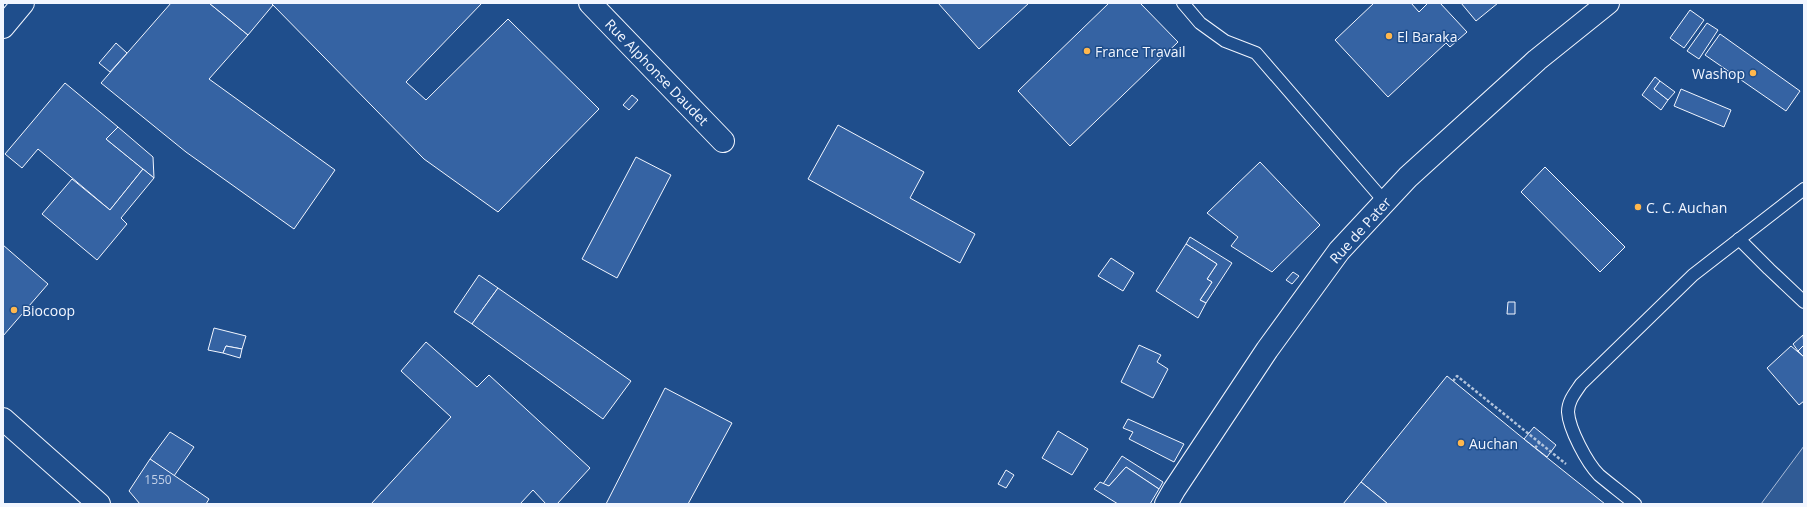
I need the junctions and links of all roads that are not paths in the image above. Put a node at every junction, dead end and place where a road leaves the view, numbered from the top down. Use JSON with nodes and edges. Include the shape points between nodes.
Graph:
{"nodes":[{"id":1,"x":23,"y":3,"type":"edge"},
{"id":2,"x":590,"y":3,"type":"edge"},
{"id":3,"x":1183,"y":3,"type":"edge"},
{"id":4,"x":1608,"y":3,"type":"edge"},
{"id":5,"x":3,"y":27,"type":"edge"},
{"id":6,"x":723,"y":141,"type":"dead end"},
{"id":7,"x":1804,"y":189,"type":"edge"},
{"id":8,"x":1385,"y":202,"type":"junction"},
{"id":9,"x":1739,"y":238,"type":"junction"},
{"id":10,"x":1804,"y":302,"type":"edge"},
{"id":11,"x":3,"y":419,"type":"edge"},
{"id":12,"x":99,"y":504,"type":"edge"},
{"id":13,"x":1166,"y":504,"type":"edge"},
{"id":14,"x":1635,"y":504,"type":"edge"}],
"edges":[{"from":1,"to":5,"type":"street"},
{"from":2,"to":6,"type":"street","name":"Rue Alphonse Daudet"},
{"from":3,"to":8,"type":"lane","via":[[1200,23],[1225,41],[1256,53]]},
{"from":4,"to":8,"type":"street","name":"Rue de Pater","via":[[1537,60],[1408,177]]},
{"from":7,"to":9,"type":"lane"},
{"from":8,"to":13,"type":"street","name":"Rue de Pater","via":[[1339,251],[1267,350]]},
{"from":9,"to":10,"type":"lane"},
{"from":9,"to":14,"type":"lane","via":[[1693,275],[1581,384],[1572,398],[1568,411],[1571,427],[1579,445],[1598,474]]},
{"from":11,"to":12,"type":"street"}]}
